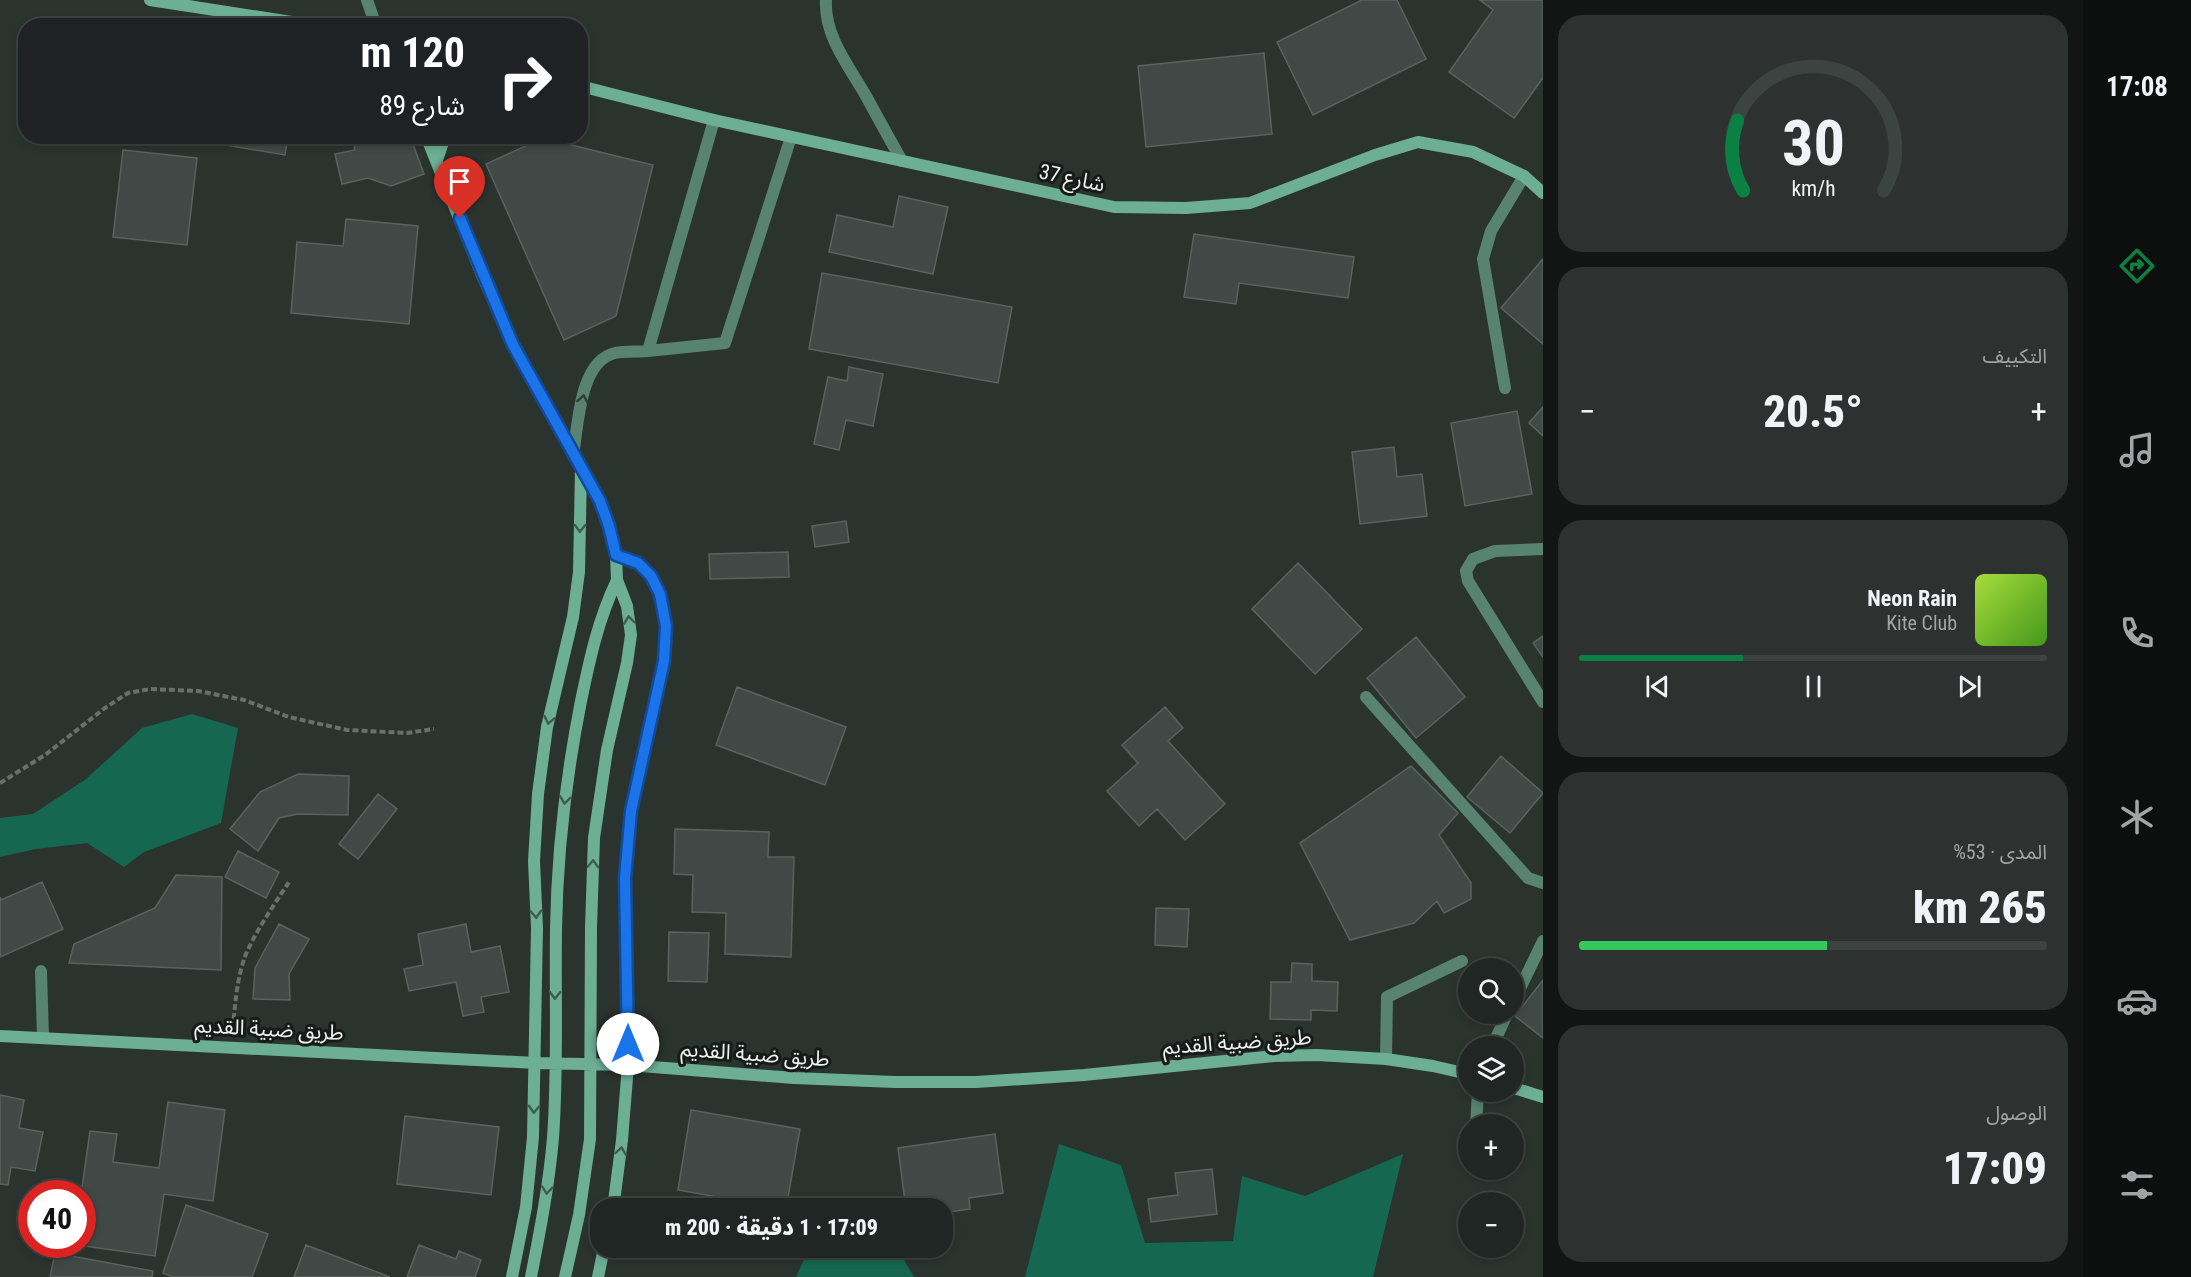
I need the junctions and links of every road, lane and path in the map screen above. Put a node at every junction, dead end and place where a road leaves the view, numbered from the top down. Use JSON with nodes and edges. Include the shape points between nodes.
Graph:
{"nodes":[{"id":1,"x":150,"y":0,"type":"edge"},
{"id":2,"x":367,"y":0,"type":"edge"},
{"id":3,"x":826,"y":0,"type":"edge"},
{"id":4,"x":266,"y":18,"type":"edge"},
{"id":5,"x":373,"y":18,"type":"edge"},
{"id":6,"x":588,"y":88,"type":"edge"},
{"id":7,"x":714,"y":120,"type":"junction"},
{"id":8,"x":791,"y":137,"type":"junction"},
{"id":9,"x":430,"y":144,"type":"edge"},
{"id":10,"x":442,"y":144,"type":"edge"},
{"id":11,"x":437,"y":160,"type":"junction"},
{"id":12,"x":902,"y":161,"type":"junction"},
{"id":13,"x":1524,"y":176,"type":"junction"},
{"id":14,"x":1543,"y":193,"type":"edge"},
{"id":15,"x":648,"y":351,"type":"junction"},
{"id":16,"x":1505,"y":388,"type":"dead end"},
{"id":17,"x":573,"y":456,"type":"junction"},
{"id":18,"x":581,"y":469,"type":"junction"},
{"id":19,"x":1543,"y":549,"type":"edge"},
{"id":20,"x":616,"y":555,"type":"junction"},
{"id":21,"x":617,"y":580,"type":"junction"},
{"id":22,"x":1366,"y":697,"type":"dead end"},
{"id":23,"x":1543,"y":702,"type":"edge"},
{"id":24,"x":434,"y":729,"type":"dead end"},
{"id":25,"x":0,"y":783,"type":"edge"},
{"id":26,"x":289,"y":882,"type":"dead end"},
{"id":27,"x":1543,"y":883,"type":"edge"},
{"id":28,"x":1543,"y":941,"type":"edge"},
{"id":29,"x":1458,"y":963,"type":"edge"},
{"id":30,"x":41,"y":971,"type":"dead end"},
{"id":31,"x":1524,"y":980,"type":"edge"},
{"id":32,"x":0,"y":1036,"type":"edge"},
{"id":33,"x":43,"y":1038,"type":"junction"},
{"id":34,"x":232,"y":1047,"type":"junction"},
{"id":35,"x":1386,"y":1059,"type":"junction"},
{"id":36,"x":536,"y":1063,"type":"junction"},
{"id":37,"x":628,"y":1065,"type":"junction"},
{"id":38,"x":1458,"y":1072,"type":"edge"},
{"id":39,"x":1524,"y":1091,"type":"edge"},
{"id":40,"x":1543,"y":1097,"type":"edge"},
{"id":41,"x":614,"y":1198,"type":"edge"},
{"id":42,"x":602,"y":1258,"type":"edge"},
{"id":43,"x":512,"y":1277,"type":"edge"},
{"id":44,"x":531,"y":1277,"type":"edge"},
{"id":45,"x":565,"y":1277,"type":"edge"},
{"id":46,"x":598,"y":1277,"type":"edge"}],
"edges":[{"from":1,"to":4,"type":"street"},
{"from":2,"to":5,"type":"street"},
{"from":3,"to":12,"type":"street","via":[[825,11],[841,55]]},
{"from":6,"to":7,"type":"street","name":"شارع 37"},
{"from":7,"to":8,"type":"street","name":"شارع 37"},
{"from":7,"to":15,"type":"street"},
{"from":8,"to":12,"type":"street","name":"شارع 37"},
{"from":8,"to":15,"type":"street","via":[[725,343]]},
{"from":9,"to":11,"type":"street"},
{"from":10,"to":11,"type":"street"},
{"from":11,"to":17,"type":"street","via":[[513,345]]},
{"from":12,"to":13,"type":"street","name":"شارع 37","via":[[1114,207],[1186,208],[1250,203],[1418,142],[1473,152]]},
{"from":13,"to":14,"type":"street","name":"شارع 37"},
{"from":13,"to":16,"type":"street","via":[[1491,231],[1483,259]]},
{"from":17,"to":15,"type":"street","one_way":true,"via":[[586,382],[597,364],[613,353]]},
{"from":17,"to":18,"type":"street"},
{"from":18,"to":20,"type":"street","via":[[600,501]]},
{"from":18,"to":36,"type":"street","one_way":true,"via":[[579,572],[547,727],[538,794],[534,861]]},
{"from":19,"to":23,"type":"street","via":[[1495,550],[1473,559],[1466,571],[1468,581]]},
{"from":20,"to":21,"type":"street"},
{"from":20,"to":37,"type":"street","via":[[638,563],[651,576],[660,594],[666,626],[664,661],[631,811],[625,878]]},
{"from":21,"to":44,"type":"street","one_way":true,"via":[[596,632],[571,748],[560,838],[553,1137],[545,1209]]},
{"from":45,"to":21,"type":"street","one_way":true,"via":[[590,1139],[594,838],[631,635],[627,606]]},
{"from":22,"to":27,"type":"street","via":[[1527,878]]},
{"from":24,"to":25,"type":"path","via":[[406,733],[347,730],[289,717],[244,700],[198,691],[150,689],[120,698],[45,755]]},
{"from":26,"to":34,"type":"path","via":[[246,956],[236,996]]},
{"from":28,"to":31,"type":"street"},
{"from":29,"to":35,"type":"street","via":[[1387,997]]},
{"from":30,"to":33,"type":"street"},
{"from":32,"to":33,"type":"street","name":"طريق ضبية القديم"},
{"from":33,"to":34,"type":"street","name":"طريق ضبية القديم"},
{"from":34,"to":36,"type":"street","name":"طريق ضبية القديم"},
{"from":35,"to":37,"type":"street","name":"طريق ضبية القديم","via":[[1274,1056],[1084,1075],[964,1082],[794,1078]]},
{"from":35,"to":38,"type":"street","name":"طريق ضبية القديم"},
{"from":36,"to":37,"type":"street","name":"طريق ضبية القديم"},
{"from":36,"to":43,"type":"street","one_way":true,"via":[[526,1207]]},
{"from":41,"to":37,"type":"street","one_way":true},
{"from":39,"to":40,"type":"street"},
{"from":42,"to":46,"type":"street"}]}
